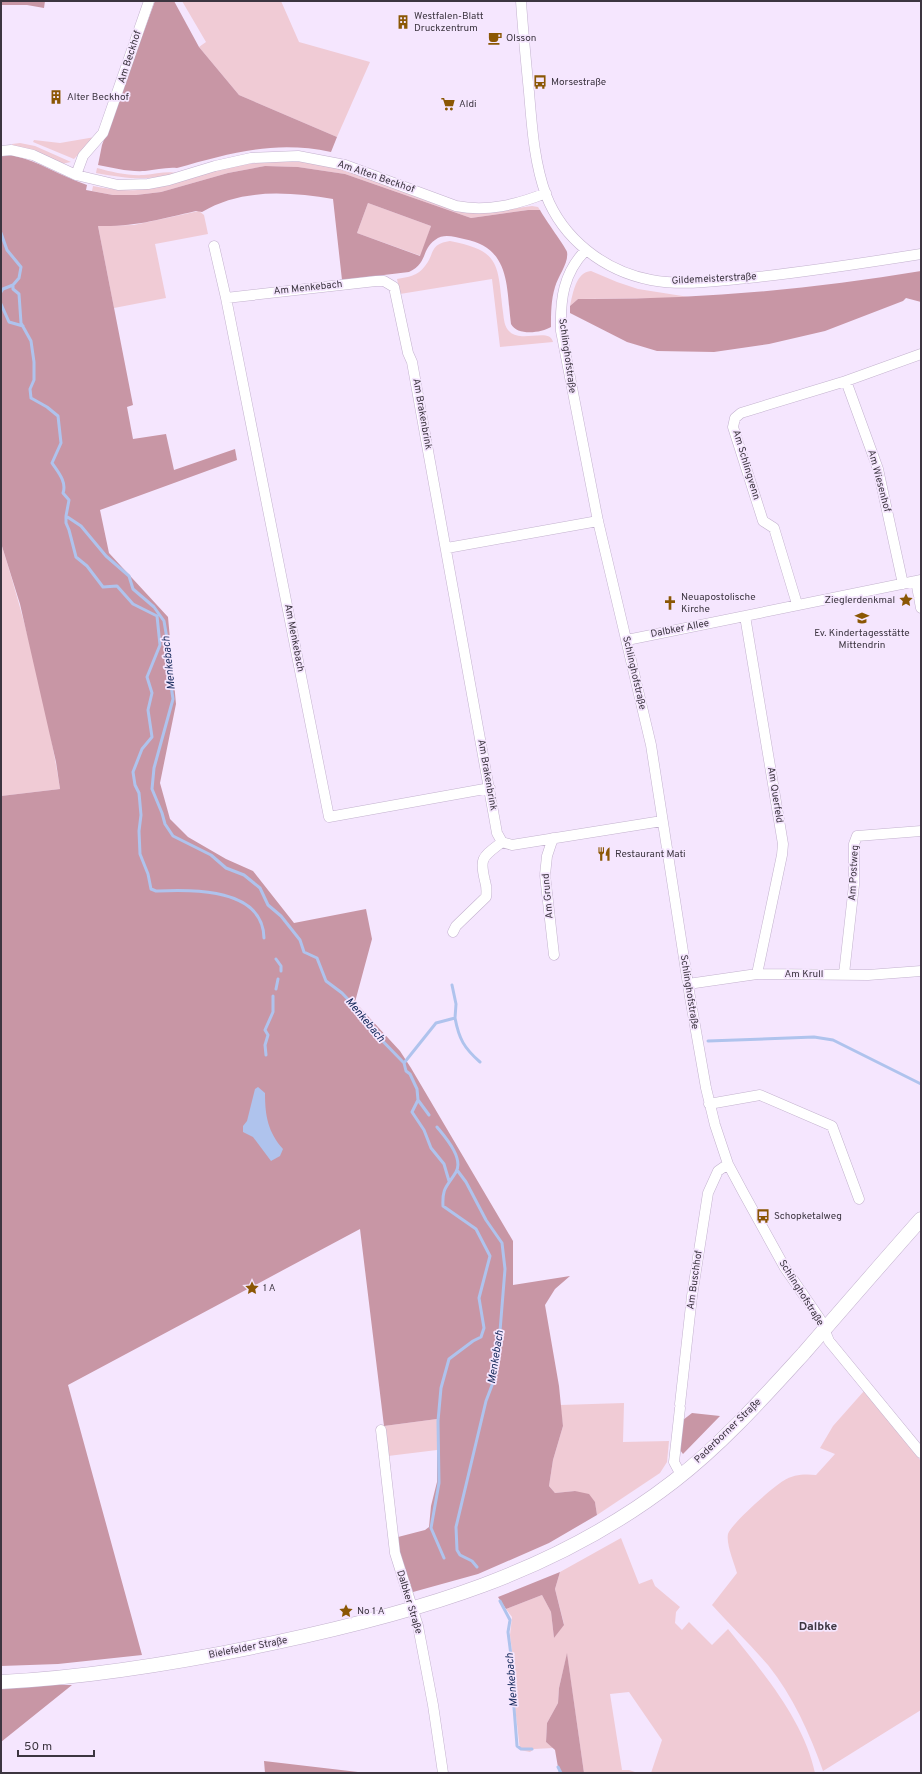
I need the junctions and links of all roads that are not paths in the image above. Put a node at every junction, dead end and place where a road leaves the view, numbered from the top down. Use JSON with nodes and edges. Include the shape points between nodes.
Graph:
{"nodes":[{"id":1,"x":149,"y":1,"type":"edge"},
{"id":2,"x":521,"y":1,"type":"edge"},
{"id":3,"x":1,"y":150,"type":"edge"},
{"id":4,"x":76,"y":175,"type":"junction"},
{"id":5,"x":546,"y":194,"type":"junction"},
{"id":6,"x":214,"y":246,"type":"dead end"},
{"id":7,"x":586,"y":250,"type":"junction"},
{"id":8,"x":921,"y":254,"type":"edge"},
{"id":9,"x":390,"y":283,"type":"joint"},
{"id":10,"x":226,"y":298,"type":"junction"},
{"id":11,"x":921,"y":354,"type":"edge"},
{"id":12,"x":846,"y":381,"type":"junction"},
{"id":13,"x":598,"y":521,"type":"junction"},
{"id":14,"x":447,"y":548,"type":"junction"},
{"id":15,"x":918,"y":581,"type":"edge"},
{"id":16,"x":903,"y":584,"type":"junction"},
{"id":17,"x":797,"y":604,"type":"junction"},
{"id":18,"x":921,"y":608,"type":"edge"},
{"id":19,"x":745,"y":616,"type":"junction"},
{"id":20,"x":627,"y":640,"type":"junction"},
{"id":21,"x":490,"y":788,"type":"junction"},
{"id":22,"x":662,"y":821,"type":"junction"},
{"id":23,"x":921,"y":831,"type":"edge"},
{"id":24,"x":553,"y":838,"type":"junction"},
{"id":25,"x":502,"y":842,"type":"junction"},
{"id":26,"x":453,"y":932,"type":"dead end"},
{"id":27,"x":554,"y":955,"type":"dead end"},
{"id":28,"x":921,"y":971,"type":"edge"},
{"id":29,"x":757,"y":974,"type":"junction"},
{"id":30,"x":844,"y":974,"type":"junction"},
{"id":31,"x":688,"y":984,"type":"junction"},
{"id":32,"x":709,"y":1104,"type":"junction"},
{"id":33,"x":728,"y":1164,"type":"junction"},
{"id":34,"x":859,"y":1199,"type":"dead end"},
{"id":35,"x":921,"y":1219,"type":"edge"},
{"id":36,"x":824,"y":1330,"type":"junction"},
{"id":37,"x":380,"y":1430,"type":"dead end"},
{"id":38,"x":921,"y":1453,"type":"edge"},
{"id":39,"x":681,"y":1475,"type":"junction"},
{"id":40,"x":488,"y":1585,"type":"joint"},
{"id":41,"x":413,"y":1610,"type":"junction"},
{"id":42,"x":1,"y":1682,"type":"edge"},
{"id":43,"x":443,"y":1773,"type":"edge"}],
"edges":[{"from":1,"to":4,"type":"street","name":"Am Beckhof","via":[[103,133],[82,156]]},
{"from":2,"to":5,"type":"street","name":"Gildemeisterstraße","via":[[532,134],[535,156]]},
{"from":3,"to":4,"type":"street","name":"Am Alten Beckhof","via":[[23,152],[42,158]]},
{"from":4,"to":5,"type":"street","name":"Am Alten Beckhof","via":[[118,184],[148,184],[251,158],[298,156],[345,164],[456,206],[468,208],[504,207]]},
{"from":5,"to":7,"type":"street","name":"Gildemeisterstraße","via":[[561,222]]},
{"from":6,"to":10,"type":"street","name":"Am Menkebach"},
{"from":7,"to":8,"type":"street","name":"Gildemeisterstraße","via":[[607,264],[632,275],[652,280],[688,282],[810,271]]},
{"from":7,"to":13,"type":"street","name":"Schlinghofstraße","via":[[565,282],[560,313],[566,358]]},
{"from":9,"to":10,"type":"street","name":"Am Menkebach","via":[[376,281]]},
{"from":9,"to":14,"type":"street","name":"Am Brakenbrink","via":[[396,292],[412,362]]},
{"from":10,"to":21,"type":"street","name":"Am Menkebach","via":[[329,817]]},
{"from":11,"to":12,"type":"street","name":"Am Schlingvenn"},
{"from":12,"to":16,"type":"street","name":"Am Wiesenhof","via":[[878,469]]},
{"from":12,"to":17,"type":"street","name":"Am Schlingvenn","via":[[741,413],[735,418],[733,426],[763,521],[774,528]]},
{"from":13,"to":14,"type":"street"},
{"from":13,"to":20,"type":"street","name":"Schlinghofstraße"},
{"from":14,"to":21,"type":"street","name":"Am Brakenbrink"},
{"from":15,"to":16,"type":"street","name":"Dalbker Allee"},
{"from":15,"to":18,"type":"street"},
{"from":16,"to":17,"type":"street","name":"Dalbker Allee"},
{"from":17,"to":19,"type":"street","name":"Dalbker Allee"},
{"from":19,"to":20,"type":"street","name":"Dalbker Allee"},
{"from":19,"to":29,"type":"street","name":"Am Querfeld","via":[[782,844],[782,855]]},
{"from":20,"to":22,"type":"street","name":"Schlinghofstraße","via":[[651,745]]},
{"from":21,"to":25,"type":"street","name":"Am Brakenbrink","via":[[497,833]]},
{"from":22,"to":24,"type":"street"},
{"from":22,"to":31,"type":"street","name":"Schlinghofstraße"},
{"from":23,"to":30,"type":"street","name":"Am Postweg","via":[[857,836],[854,844],[854,881]]},
{"from":24,"to":25,"type":"street","via":[[512,845]]},
{"from":24,"to":27,"type":"street","name":"Am Grund","via":[[547,856],[545,875]]},
{"from":25,"to":26,"type":"street","via":[[484,857],[481,865],[488,891],[486,897]]},
{"from":28,"to":30,"type":"street","name":"Am Krull"},
{"from":29,"to":30,"type":"street","name":"Am Krull"},
{"from":29,"to":31,"type":"street","name":"Am Krull"},
{"from":31,"to":32,"type":"street","name":"Schlinghofstraße"},
{"from":32,"to":33,"type":"street","name":"Schlinghofstraße"},
{"from":32,"to":34,"type":"street","via":[[760,1095],[832,1126]]},
{"from":33,"to":36,"type":"street","name":"Schlinghofstraße","via":[[785,1268],[820,1319]]},
{"from":33,"to":39,"type":"street","name":"Am Buschhof","via":[[718,1170],[708,1193],[692,1296],[674,1462]]},
{"from":35,"to":36,"type":"main road","name":"Paderborner Straße"},
{"from":36,"to":38,"type":"street","via":[[829,1341]]},
{"from":36,"to":39,"type":"main road","name":"Paderborner Straße","via":[[740,1422]]},
{"from":37,"to":41,"type":"street","name":"Dalbker Straße","via":[[395,1553]]},
{"from":39,"to":40,"type":"main road","name":"Paderborner Straße","via":[[633,1510],[588,1537]]},
{"from":40,"to":41,"type":"main road","name":"Bielefelder Straße"},
{"from":41,"to":42,"type":"main road","name":"Bielefelder Straße","via":[[303,1637],[158,1665],[89,1675]]},
{"from":41,"to":43,"type":"street","name":"Dalbker Straße","via":[[433,1706]]}]}
